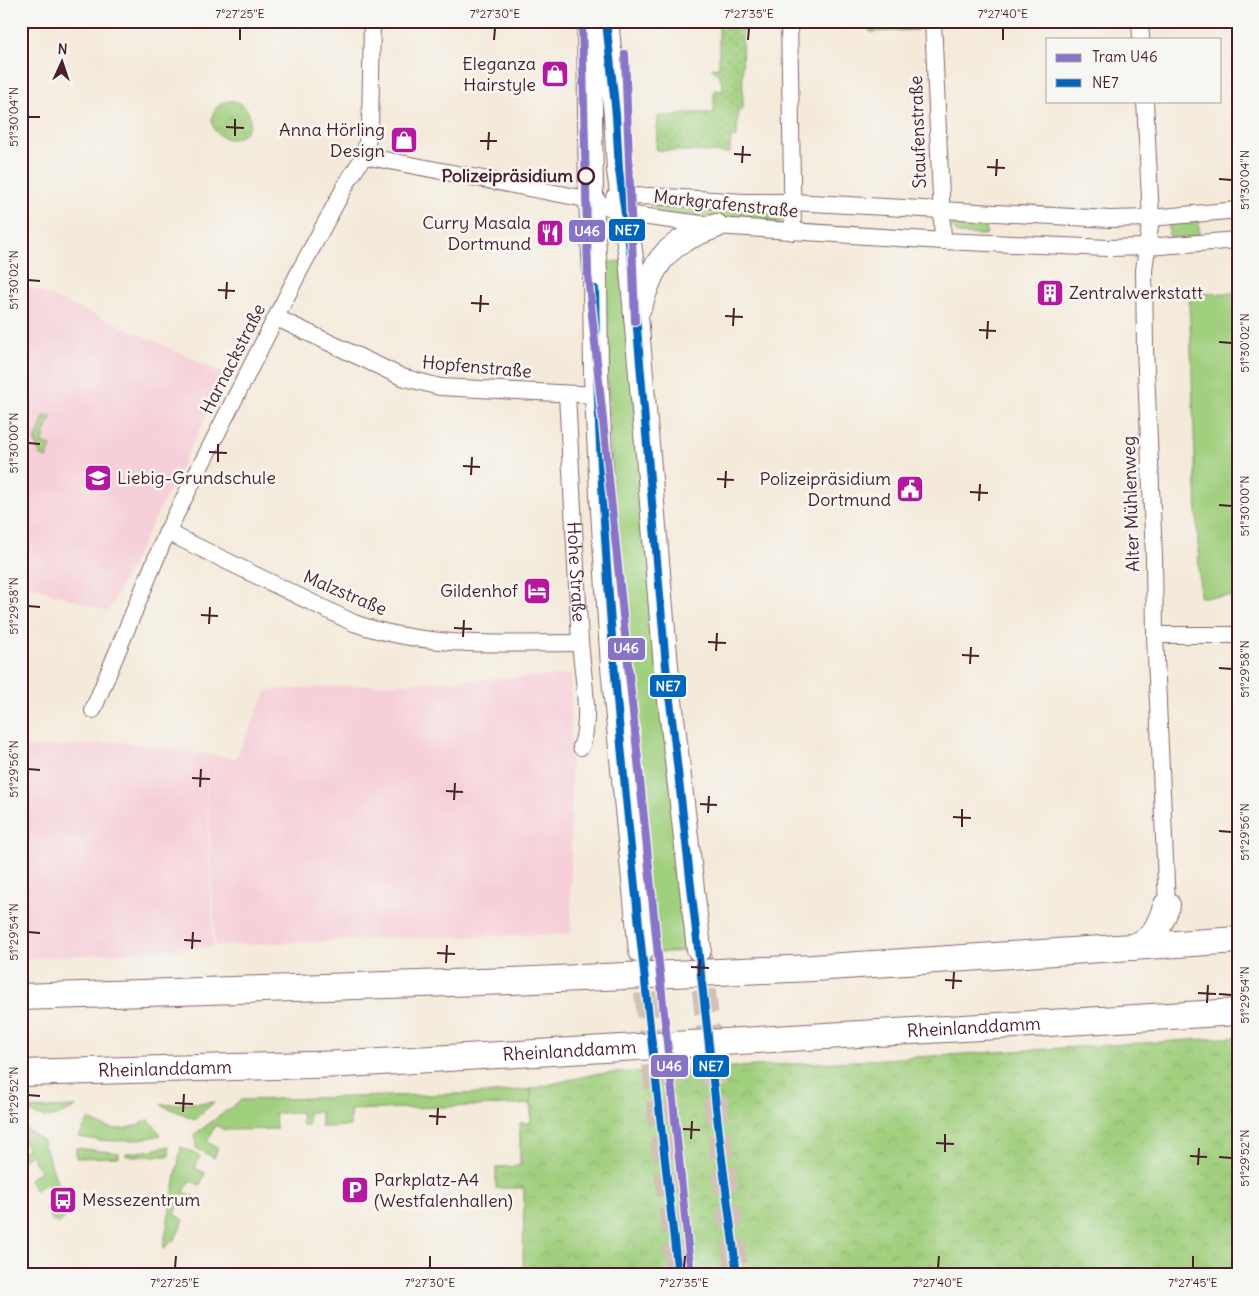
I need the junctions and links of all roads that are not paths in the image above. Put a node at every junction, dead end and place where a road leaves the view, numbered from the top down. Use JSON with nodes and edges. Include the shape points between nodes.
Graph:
{"nodes":[{"id":1,"x":372,"y":21,"type":"edge"},
{"id":2,"x":589,"y":21,"type":"edge"},
{"id":3,"x":606,"y":21,"type":"edge"},
{"id":4,"x":790,"y":21,"type":"edge"},
{"id":5,"x":933,"y":21,"type":"edge"},
{"id":6,"x":1140,"y":21,"type":"edge"},
{"id":7,"x":1141,"y":38,"type":"edge"},
{"id":8,"x":1145,"y":102,"type":"edge"},
{"id":9,"x":364,"y":156,"type":"junction"},
{"id":10,"x":591,"y":200,"type":"junction"},
{"id":11,"x":793,"y":202,"type":"junction"},
{"id":12,"x":624,"y":205,"type":"junction"},
{"id":13,"x":1238,"y":210,"type":"edge"},
{"id":14,"x":941,"y":211,"type":"junction"},
{"id":15,"x":1151,"y":218,"type":"junction"},
{"id":16,"x":716,"y":226,"type":"junction"},
{"id":17,"x":793,"y":232,"type":"junction"},
{"id":18,"x":1238,"y":240,"type":"edge"},
{"id":19,"x":943,"y":241,"type":"junction"},
{"id":20,"x":1147,"y":247,"type":"junction"},
{"id":21,"x":636,"y":316,"type":"junction"},
{"id":22,"x":277,"y":318,"type":"junction"},
{"id":23,"x":567,"y":394,"type":"junction"},
{"id":24,"x":597,"y":395,"type":"junction"},
{"id":25,"x":167,"y":532,"type":"junction"},
{"id":26,"x":1238,"y":635,"type":"edge"},
{"id":27,"x":1155,"y":636,"type":"junction"},
{"id":28,"x":580,"y":643,"type":"junction"},
{"id":29,"x":93,"y":710,"type":"dead end"},
{"id":30,"x":580,"y":747,"type":"dead end"},
{"id":31,"x":1167,"y":905,"type":"junction"},
{"id":32,"x":1238,"y":940,"type":"edge"},
{"id":33,"x":1199,"y":943,"type":"junction"},
{"id":34,"x":1133,"y":947,"type":"junction"},
{"id":35,"x":699,"y":949,"type":"tunnel mouth"},
{"id":36,"x":641,"y":951,"type":"tunnel mouth"},
{"id":37,"x":21,"y":998,"type":"edge"},
{"id":38,"x":1238,"y":1012,"type":"edge"},
{"id":39,"x":21,"y":1072,"type":"edge"}],
"edges":[{"from":1,"to":9,"type":"street","name":"Harnackstraße","via":[[370,130]]},
{"from":2,"to":10,"type":"main road","name":"Hohe Straße"},
{"from":3,"to":12,"type":"main road"},
{"from":4,"to":11,"type":"street"},
{"from":5,"to":14,"type":"street","name":"Staufenstraße"},
{"from":6,"to":7,"type":"street"},
{"from":8,"to":15,"type":"street","name":"Alter Mühlenweg"},
{"from":9,"to":10,"type":"street","name":"Markgrafenstraße"},
{"from":9,"to":22,"type":"street","name":"Harnackstraße"},
{"from":10,"to":12,"type":"street","name":"Markgrafenstraße"},
{"from":10,"to":24,"type":"main road","name":"Hohe Straße"},
{"from":11,"to":12,"type":"street","name":"Markgrafenstraße"},
{"from":11,"to":14,"type":"street","name":"Markgrafenstraße"},
{"from":11,"to":17,"type":"street"},
{"from":12,"to":16,"type":"street","name":"Markgrafenstraße"},
{"from":12,"to":21,"type":"main road"},
{"from":13,"to":15,"type":"street","name":"Markgrafenstraße"},
{"from":14,"to":15,"type":"street","name":"Markgrafenstraße"},
{"from":14,"to":19,"type":"street","name":"Staufenstraße"},
{"from":15,"to":20,"type":"street","name":"Alter Mühlenweg"},
{"from":16,"to":17,"type":"street","name":"Markgrafenstraße"},
{"from":16,"to":21,"type":"main road","via":[[684,239],[664,256],[656,267]]},
{"from":17,"to":19,"type":"street","name":"Markgrafenstraße"},
{"from":18,"to":20,"type":"street","name":"Markgrafenstraße"},
{"from":19,"to":20,"type":"street","name":"Markgrafenstraße"},
{"from":20,"to":27,"type":"street","name":"Alter Mühlenweg","via":[[1144,270],[1145,347]]},
{"from":21,"to":35,"type":"main road","via":[[666,666]]},
{"from":22,"to":23,"type":"street","name":"Hopfenstraße","via":[[414,382],[440,387]]},
{"from":22,"to":25,"type":"street","name":"Harnackstraße"},
{"from":23,"to":24,"type":"street","name":"Hopfenstraße"},
{"from":23,"to":28,"type":"street","name":"Hohe Straße"},
{"from":24,"to":36,"type":"main road","name":"Hohe Straße","via":[[614,667]]},
{"from":25,"to":28,"type":"street","name":"Malzstraße","via":[[370,629],[414,639],[454,643]]},
{"from":25,"to":29,"type":"street","name":"Harnackstraße"},
{"from":26,"to":27,"type":"street"},
{"from":27,"to":31,"type":"street","name":"Alter Mühlenweg"},
{"from":28,"to":30,"type":"street","name":"Hohe Straße","via":[[585,732]]},
{"from":31,"to":33,"type":"main road","via":[[1181,932]]},
{"from":31,"to":34,"type":"main road","via":[[1152,937]]},
{"from":32,"to":33,"type":"main road"},
{"from":33,"to":34,"type":"main road"},
{"from":34,"to":37,"type":"main road","via":[[813,968]]},
{"from":38,"to":39,"type":"main road","name":"Rheinlanddamm","via":[[346,1064]]}]}
